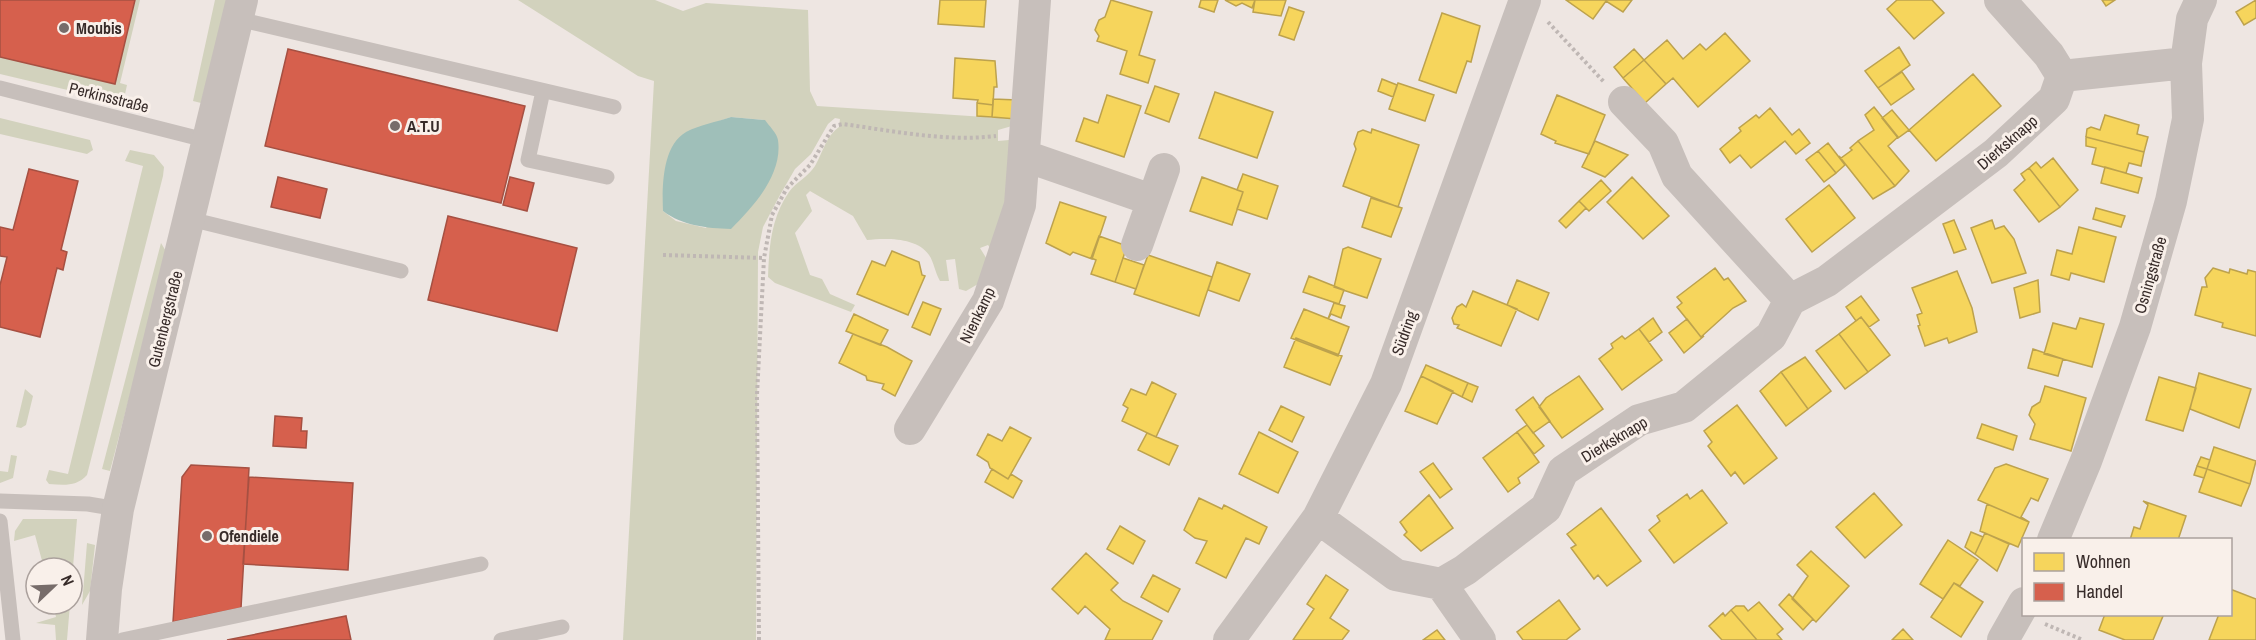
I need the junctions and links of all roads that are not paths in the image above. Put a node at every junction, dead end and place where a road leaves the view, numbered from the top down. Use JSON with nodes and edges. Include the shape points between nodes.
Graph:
{"nodes":[{"id":1,"x":1035,"y":0,"type":"edge"},
{"id":2,"x":2000,"y":0,"type":"edge"},
{"id":3,"x":2201,"y":0,"type":"edge"},
{"id":4,"x":1525,"y":5,"type":"edge"},
{"id":5,"x":240,"y":10,"type":"edge"},
{"id":6,"x":2186,"y":63,"type":"junction"},
{"id":7,"x":2062,"y":75,"type":"junction"},
{"id":8,"x":0,"y":88,"type":"edge"},
{"id":9,"x":543,"y":91,"type":"junction"},
{"id":10,"x":1624,"y":102,"type":"road end"},
{"id":11,"x":614,"y":107,"type":"dead end"},
{"id":12,"x":209,"y":141,"type":"junction"},
{"id":13,"x":1026,"y":144,"type":"junction"},
{"id":14,"x":1164,"y":169,"type":"dead end"},
{"id":15,"x":607,"y":177,"type":"dead end"},
{"id":16,"x":1152,"y":200,"type":"junction"},
{"id":17,"x":190,"y":219,"type":"junction"},
{"id":18,"x":1137,"y":245,"type":"dead end"},
{"id":19,"x":401,"y":271,"type":"dead end"},
{"id":20,"x":1790,"y":300,"type":"junction"},
{"id":21,"x":910,"y":429,"type":"dead end"},
{"id":22,"x":0,"y":501,"type":"edge"},
{"id":23,"x":118,"y":509,"type":"junction"},
{"id":24,"x":1318,"y":518,"type":"junction"},
{"id":25,"x":0,"y":524,"type":"edge"},
{"id":26,"x":2054,"y":538,"type":"edge"},
{"id":27,"x":481,"y":564,"type":"dead end"},
{"id":28,"x":1441,"y":584,"type":"junction"},
{"id":29,"x":2021,"y":608,"type":"edge"},
{"id":30,"x":562,"y":627,"type":"dead end"},
{"id":31,"x":13,"y":640,"type":"edge"},
{"id":32,"x":102,"y":640,"type":"edge"},
{"id":33,"x":122,"y":640,"type":"edge"},
{"id":34,"x":501,"y":640,"type":"edge"},
{"id":35,"x":1229,"y":640,"type":"edge"},
{"id":36,"x":1480,"y":640,"type":"edge"},
{"id":37,"x":2003,"y":640,"type":"edge"}],
"edges":[{"from":1,"to":13,"type":"street","name":"Nienkamp"},
{"from":2,"to":7,"type":"street"},
{"from":3,"to":6,"type":"street","name":"Osningstraße","via":[[2192,19]]},
{"from":4,"to":24,"type":"street","name":"Südring","via":[[1386,384]]},
{"from":5,"to":9,"type":"lane"},
{"from":5,"to":12,"type":"street","name":"Gutenbergstraße"},
{"from":6,"to":7,"type":"street"},
{"from":6,"to":26,"type":"street","name":"Osningstraße","via":[[2187,119],[2171,201],[2135,327]]},
{"from":7,"to":20,"type":"street","name":"Dierksknapp","via":[[2054,99],[1996,153],[1827,281]]},
{"from":8,"to":12,"type":"lane","name":"Perkinsstraße"},
{"from":9,"to":11,"type":"lane"},
{"from":9,"to":15,"type":"lane","via":[[528,160]]},
{"from":10,"to":20,"type":"street","via":[[1663,143],[1677,176]]},
{"from":12,"to":17,"type":"street","name":"Gutenbergstraße"},
{"from":13,"to":16,"type":"street"},
{"from":13,"to":21,"type":"street","name":"Nienkamp","via":[[1020,205],[988,301]]},
{"from":14,"to":16,"type":"street"},
{"from":16,"to":18,"type":"street"},
{"from":17,"to":19,"type":"lane"},
{"from":17,"to":23,"type":"street","name":"Gutenbergstraße"},
{"from":20,"to":28,"type":"street","name":"Dierksknapp","via":[[1771,336],[1762,344],[1684,407],[1639,420],[1563,471],[1546,508]]},
{"from":22,"to":23,"type":"lane"},
{"from":23,"to":32,"type":"street","name":"Gutenbergstraße"},
{"from":24,"to":28,"type":"street","via":[[1396,575]]},
{"from":24,"to":35,"type":"street","name":"Südring"},
{"from":25,"to":31,"type":"lane"},
{"from":27,"to":33,"type":"lane"},
{"from":28,"to":36,"type":"street"},
{"from":29,"to":37,"type":"street"},
{"from":30,"to":34,"type":"lane"}]}
